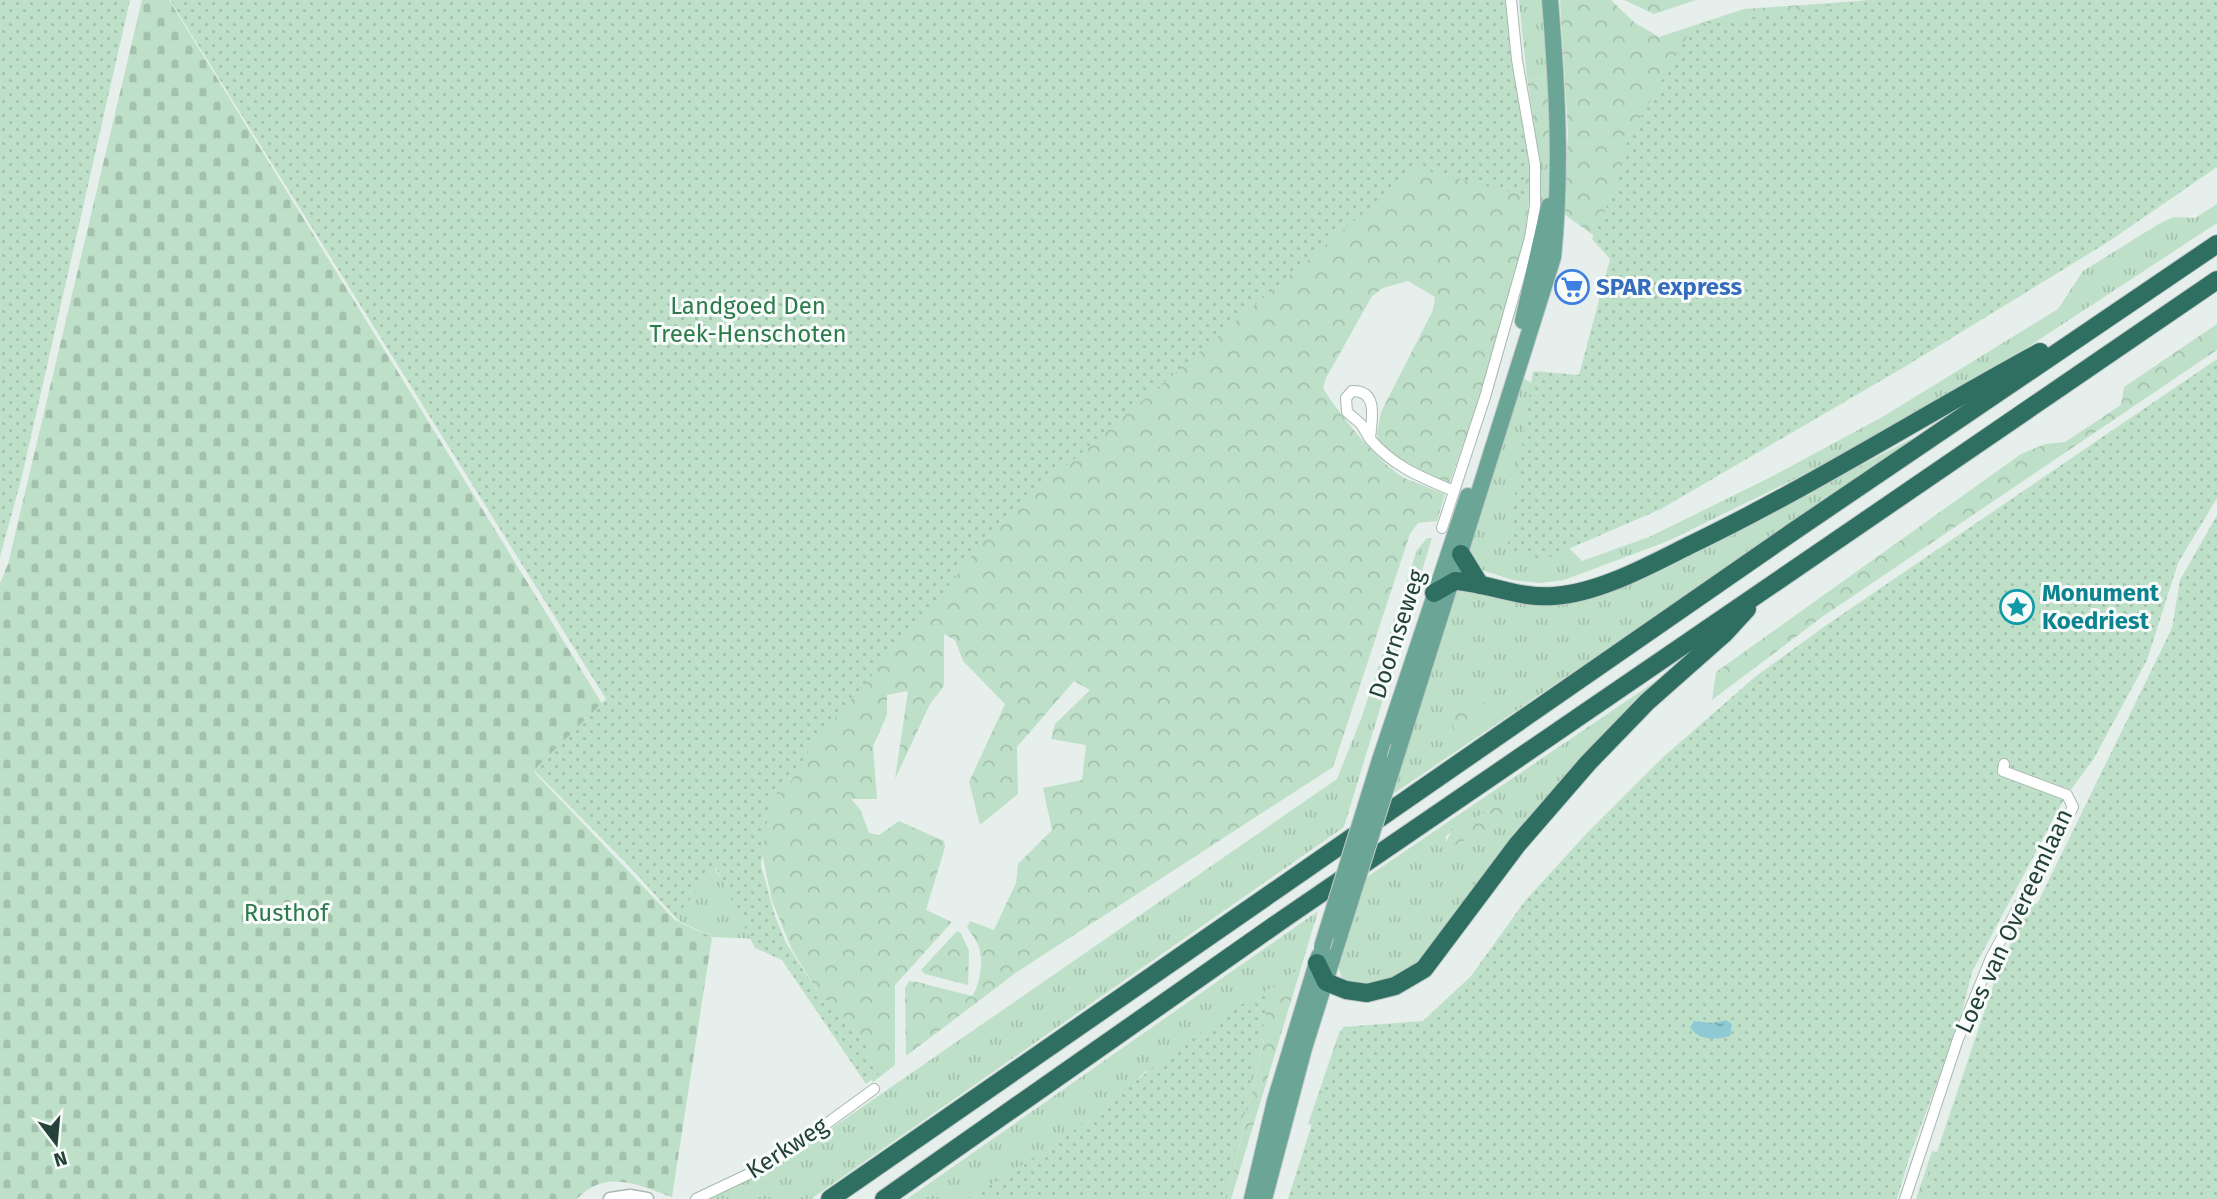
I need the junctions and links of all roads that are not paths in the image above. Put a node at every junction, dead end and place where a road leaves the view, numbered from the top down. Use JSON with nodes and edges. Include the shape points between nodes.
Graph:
{"nodes":[{"id":1,"x":1511,"y":0,"type":"edge"},
{"id":2,"x":1550,"y":0,"type":"edge"},
{"id":3,"x":1556,"y":78,"type":"junction"},
{"id":4,"x":2217,"y":244,"type":"edge"},
{"id":5,"x":2217,"y":280,"type":"edge"},
{"id":6,"x":2132,"y":301,"type":"junction"},
{"id":7,"x":1370,"y":439,"type":"junction"},
{"id":8,"x":1454,"y":491,"type":"junction"},
{"id":9,"x":1442,"y":528,"type":"dead end"},
{"id":10,"x":1461,"y":554,"type":"junction"},
{"id":11,"x":1453,"y":581,"type":"junction"},
{"id":12,"x":1480,"y":585,"type":"junction"},
{"id":13,"x":1768,"y":585,"type":"junction"},
{"id":14,"x":1434,"y":593,"type":"junction"},
{"id":15,"x":2004,"y":764,"type":"dead end"},
{"id":16,"x":1319,"y":955,"type":"junction"},
{"id":17,"x":1326,"y":982,"type":"junction"},
{"id":18,"x":874,"y":1089,"type":"dead end"},
{"id":19,"x":610,"y":1199,"type":"edge"},
{"id":20,"x":647,"y":1199,"type":"edge"},
{"id":21,"x":696,"y":1199,"type":"edge"},
{"id":22,"x":830,"y":1199,"type":"edge"},
{"id":23,"x":884,"y":1199,"type":"edge"},
{"id":24,"x":1252,"y":1199,"type":"edge"},
{"id":25,"x":1264,"y":1199,"type":"edge"},
{"id":26,"x":1905,"y":1199,"type":"edge"}],
"edges":[{"from":1,"to":8,"type":"street","via":[[1535,165],[1535,205],[1523,264]]},
{"from":2,"to":3,"type":"main road","name":"Doornseweg"},
{"from":3,"to":10,"type":"main road","name":"Doornseweg","via":[[1558,206],[1553,257]]},
{"from":3,"to":14,"type":"main road","name":"Doornseweg","via":[[1550,201],[1528,306]]},
{"from":4,"to":6,"type":"highway"},
{"from":5,"to":13,"type":"highway"},
{"from":6,"to":12,"type":"highway","via":[[1818,480],[1637,569],[1556,596],[1525,596]]},
{"from":6,"to":22,"type":"highway","via":[[1264,895]]},
{"from":7,"to":7,"type":"street","via":[[1371,403],[1364,392],[1352,391],[1346,398],[1347,412]]},
{"from":7,"to":8,"type":"street","via":[[1401,468]]},
{"from":8,"to":9,"type":"street"},
{"from":10,"to":11,"type":"main road","name":"Doornseweg"},
{"from":10,"to":12,"type":"highway"},
{"from":11,"to":12,"type":"highway"},
{"from":11,"to":14,"type":"highway"},
{"from":11,"to":17,"type":"main road","name":"Doornseweg","bridge":true},
{"from":13,"to":17,"type":"highway","via":[[1725,633],[1647,702],[1588,763],[1517,845],[1424,969],[1395,986],[1367,993]]},
{"from":13,"to":23,"type":"highway"},
{"from":14,"to":16,"type":"main road","name":"Doornseweg","bridge":true},
{"from":15,"to":26,"type":"street","name":"Loes van Overeemlaan","via":[[2003,771],[2067,795],[2073,807],[1991,958],[1958,1039]]},
{"from":16,"to":17,"type":"highway"},
{"from":16,"to":24,"type":"main road","name":"Doornseweg","via":[[1275,1101]]},
{"from":17,"to":25,"type":"main road","name":"Doornseweg"},
{"from":18,"to":21,"type":"street","name":"Kerkweg","via":[[774,1162]]},
{"from":19,"to":20,"type":"street"}]}
